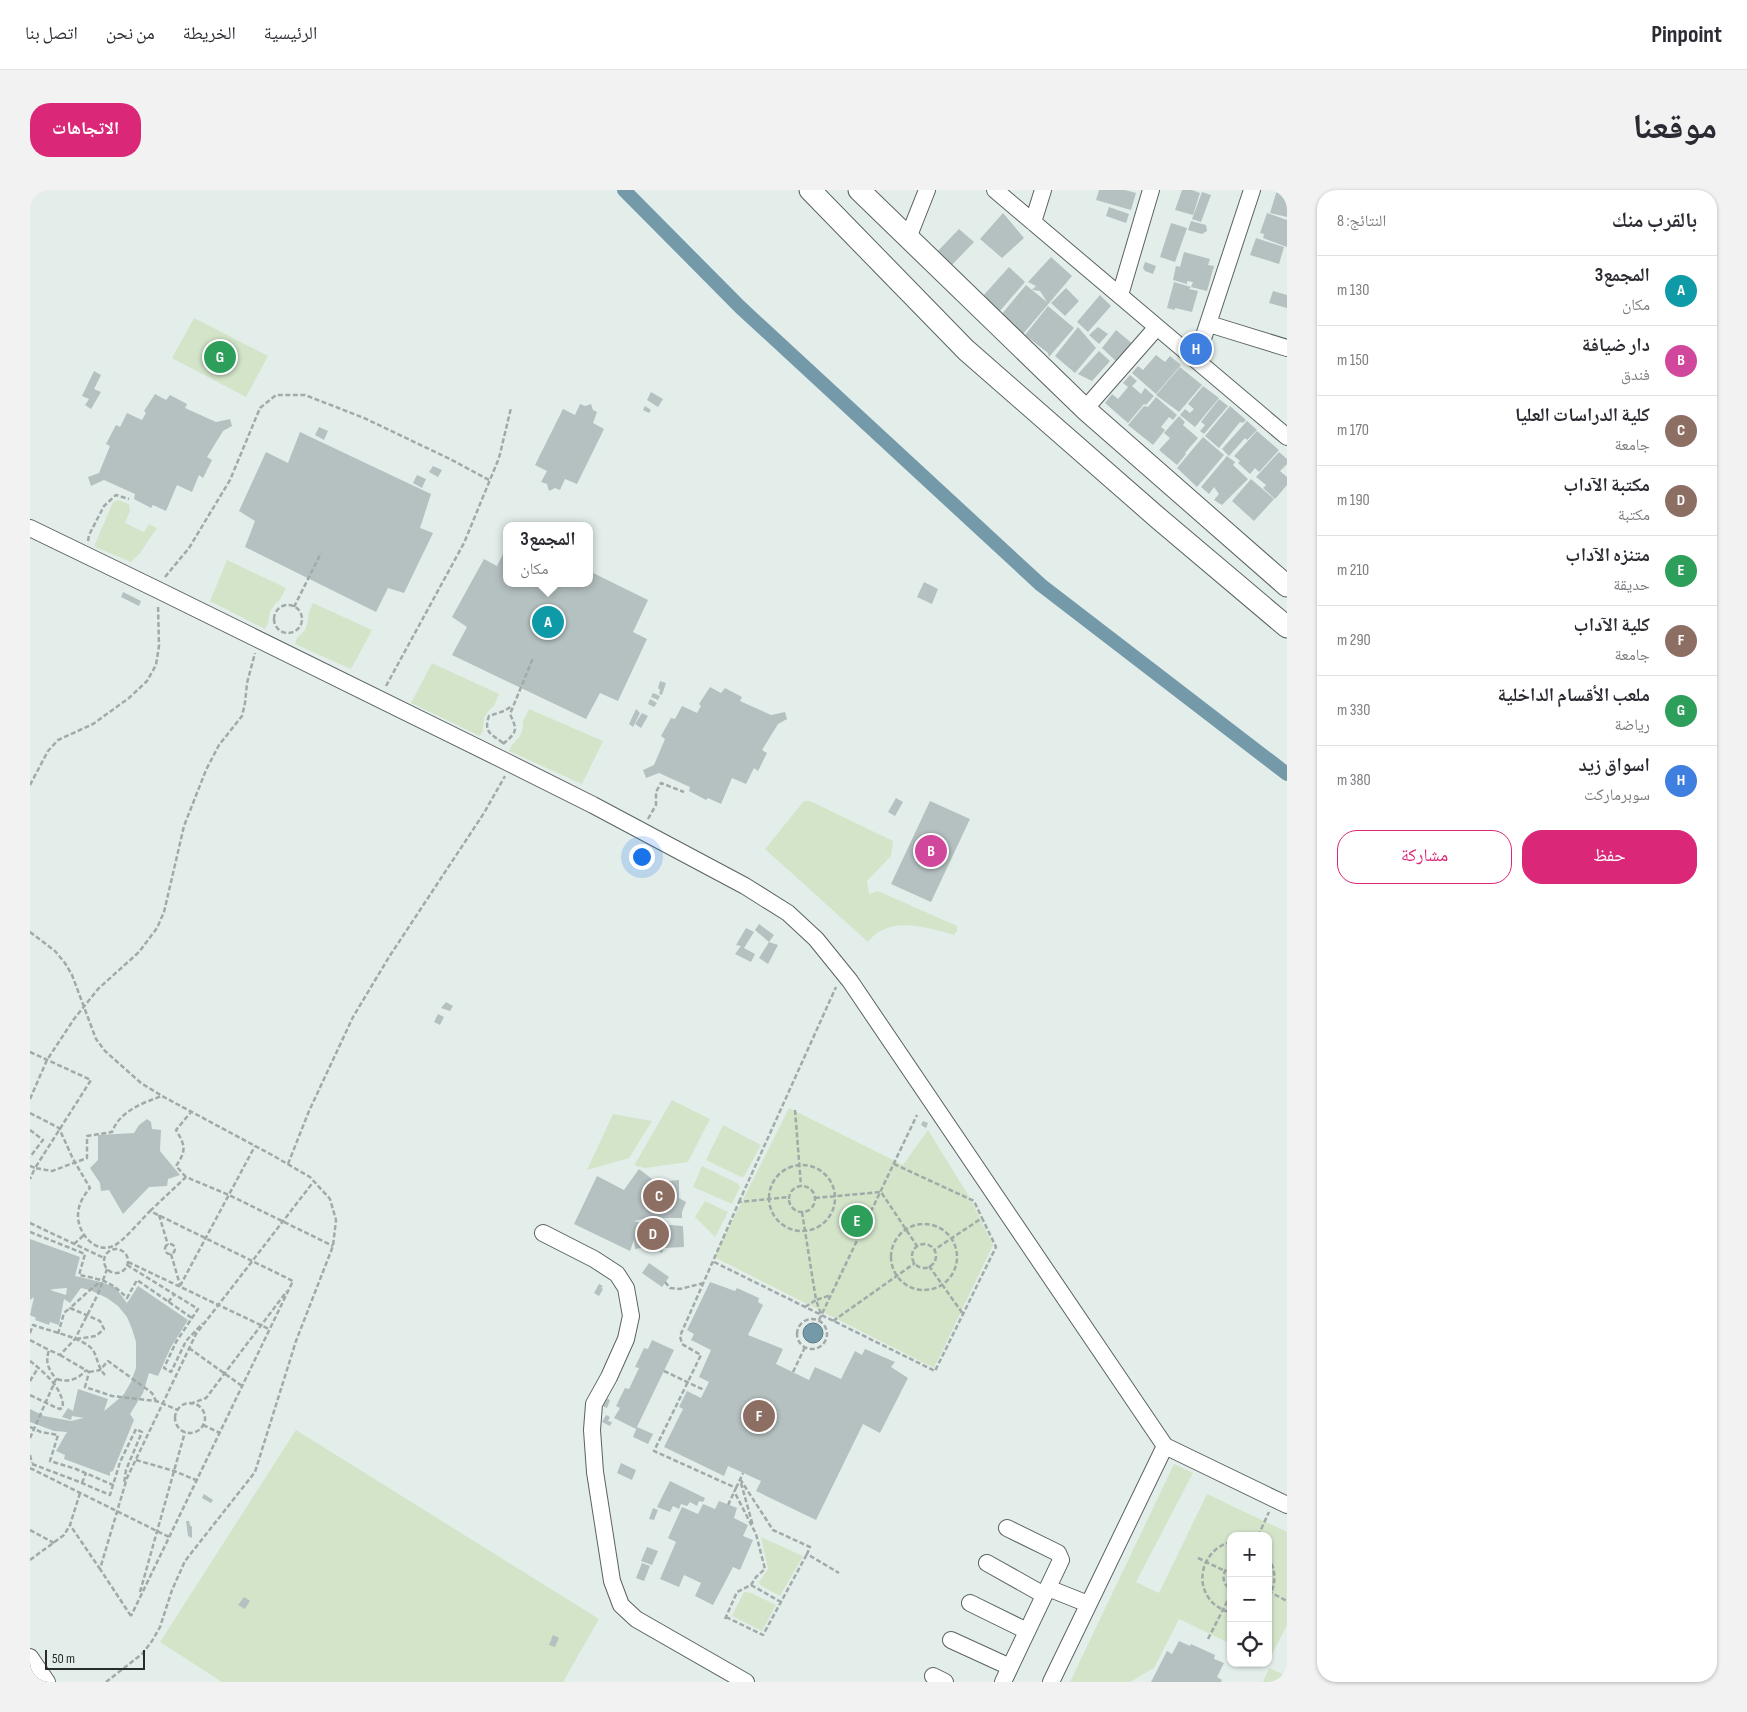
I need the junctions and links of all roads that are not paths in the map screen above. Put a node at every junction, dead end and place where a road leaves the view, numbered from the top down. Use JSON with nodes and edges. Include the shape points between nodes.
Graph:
{"nodes":[{"id":1,"x":810,"y":190,"type":"edge"},
{"id":2,"x":859,"y":190,"type":"edge"},
{"id":3,"x":927,"y":190,"type":"edge"},
{"id":4,"x":995,"y":190,"type":"edge"},
{"id":5,"x":1043,"y":190,"type":"edge"},
{"id":6,"x":1151,"y":190,"type":"edge"},
{"id":7,"x":1252,"y":190,"type":"edge"},
{"id":8,"x":1033,"y":222,"type":"junction"},
{"id":9,"x":908,"y":238,"type":"junction"},
{"id":10,"x":1120,"y":296,"type":"junction"},
{"id":11,"x":1208,"y":324,"type":"junction"},
{"id":12,"x":1157,"y":327,"type":"junction"},
{"id":13,"x":1287,"y":348,"type":"edge"},
{"id":14,"x":1196,"y":360,"type":"junction"},
{"id":15,"x":1081,"y":405,"type":"junction"},
{"id":16,"x":1049,"y":422,"type":"junction"},
{"id":17,"x":1106,"y":428,"type":"junction"},
{"id":18,"x":1287,"y":437,"type":"edge"},
{"id":19,"x":1086,"y":454,"type":"junction"},
{"id":20,"x":30,"y":528,"type":"edge"},
{"id":21,"x":1287,"y":586,"type":"edge"},
{"id":22,"x":1287,"y":628,"type":"edge"},
{"id":23,"x":543,"y":1233,"type":"dead end"},
{"id":24,"x":1165,"y":1446,"type":"junction"},
{"id":25,"x":1281,"y":1502,"type":"edge"},
{"id":26,"x":1007,"y":1528,"type":"dead end"},
{"id":27,"x":988,"y":1563,"type":"dead end"},
{"id":28,"x":1046,"y":1591,"type":"junction"},
{"id":29,"x":970,"y":1603,"type":"dead end"},
{"id":30,"x":1088,"y":1604,"type":"junction"},
{"id":31,"x":1027,"y":1631,"type":"junction"},
{"id":32,"x":951,"y":1640,"type":"dead end"},
{"id":33,"x":30,"y":1657,"type":"edge"},
{"id":34,"x":1006,"y":1675,"type":"edge"},
{"id":35,"x":47,"y":1682,"type":"edge"},
{"id":36,"x":746,"y":1682,"type":"edge"},
{"id":37,"x":1051,"y":1682,"type":"edge"}],
"edges":[{"from":1,"to":16,"type":"main road","via":[[966,350]]},
{"from":2,"to":9,"type":"main road"},
{"from":3,"to":9,"type":"street"},
{"from":4,"to":8,"type":"street"},
{"from":5,"to":8,"type":"street"},
{"from":6,"to":10,"type":"street"},
{"from":7,"to":11,"type":"street"},
{"from":8,"to":10,"type":"street"},
{"from":9,"to":15,"type":"main road"},
{"from":10,"to":12,"type":"street"},
{"from":11,"to":13,"type":"street"},
{"from":11,"to":14,"type":"street"},
{"from":12,"to":14,"type":"street"},
{"from":12,"to":15,"type":"street"},
{"from":14,"to":18,"type":"street"},
{"from":15,"to":16,"type":"main road","via":[[1070,424],[1059,426]]},
{"from":15,"to":17,"type":"main road"},
{"from":16,"to":19,"type":"main road"},
{"from":17,"to":19,"type":"main road","via":[[1088,438]]},
{"from":17,"to":21,"type":"main road"},
{"from":19,"to":22,"type":"main road"},
{"from":20,"to":24,"type":"street","via":[[593,805],[746,886],[788,913],[816,939],[850,981]]},
{"from":23,"to":36,"type":"street","via":[[617,1274],[626,1288],[631,1316],[626,1339],[594,1404],[592,1430],[595,1472],[612,1581],[621,1605],[636,1619]]},
{"from":24,"to":25,"type":"street"},
{"from":24,"to":30,"type":"street"},
{"from":26,"to":28,"type":"street","via":[[1060,1555],[1061,1560]]},
{"from":27,"to":28,"type":"street"},
{"from":28,"to":30,"type":"street"},
{"from":28,"to":31,"type":"street"},
{"from":29,"to":31,"type":"street"},
{"from":30,"to":37,"type":"street"},
{"from":31,"to":34,"type":"street"},
{"from":32,"to":34,"type":"street"},
{"from":33,"to":35,"type":"street"}]}
